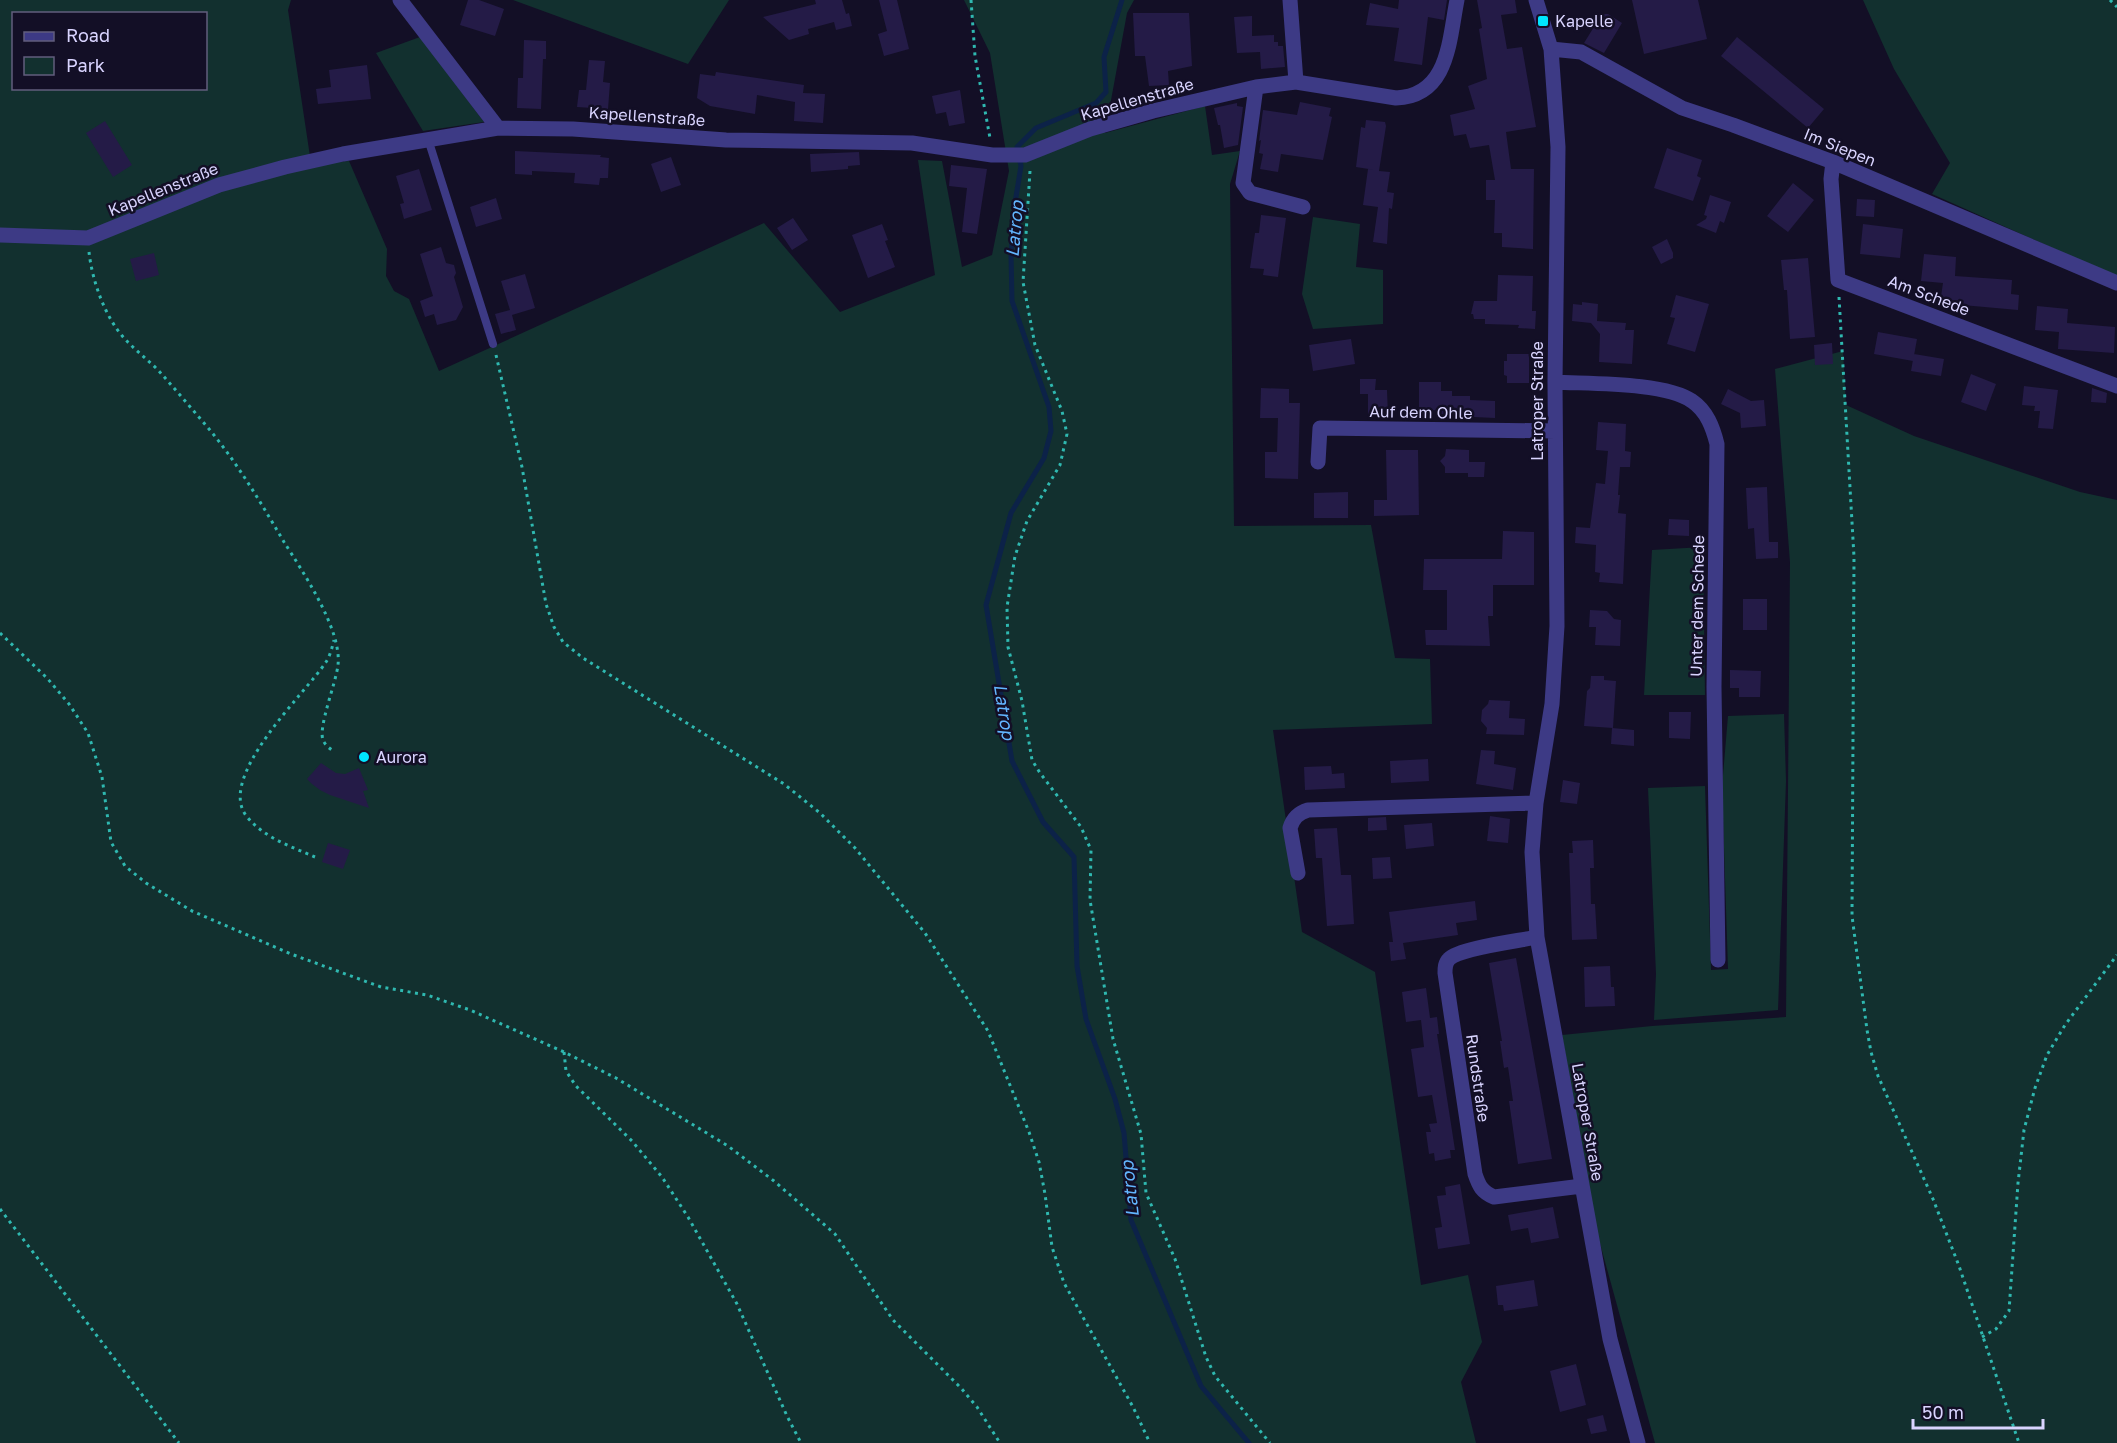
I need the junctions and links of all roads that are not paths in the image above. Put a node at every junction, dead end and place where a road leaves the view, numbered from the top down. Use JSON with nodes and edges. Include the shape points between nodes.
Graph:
{"nodes":[{"id":1,"x":400,"y":0,"type":"edge"},
{"id":2,"x":1290,"y":0,"type":"edge"},
{"id":3,"x":1457,"y":0,"type":"edge"},
{"id":4,"x":1536,"y":0,"type":"edge"},
{"id":5,"x":1551,"y":49,"type":"junction"},
{"id":6,"x":1296,"y":82,"type":"junction"},
{"id":7,"x":1256,"y":87,"type":"junction"},
{"id":8,"x":498,"y":128,"type":"junction"},
{"id":9,"x":428,"y":139,"type":"junction"},
{"id":10,"x":1833,"y":162,"type":"junction"},
{"id":11,"x":1303,"y":207,"type":"dead end"},
{"id":12,"x":0,"y":235,"type":"edge"},
{"id":13,"x":2117,"y":283,"type":"edge"},
{"id":14,"x":493,"y":344,"type":"road end"},
{"id":15,"x":1555,"y":382,"type":"junction"},
{"id":16,"x":2117,"y":386,"type":"edge"},
{"id":17,"x":1555,"y":431,"type":"junction"},
{"id":18,"x":1318,"y":462,"type":"dead end"},
{"id":19,"x":1536,"y":803,"type":"junction"},
{"id":20,"x":1298,"y":873,"type":"dead end"},
{"id":21,"x":1537,"y":937,"type":"junction"},
{"id":22,"x":1718,"y":960,"type":"dead end"},
{"id":23,"x":1582,"y":1186,"type":"junction"},
{"id":24,"x":1638,"y":1443,"type":"edge"}],
"edges":[{"from":1,"to":8,"type":"street"},
{"from":2,"to":6,"type":"street"},
{"from":3,"to":6,"type":"street","name":"Kapellenstraße","via":[[1442,66],[1420,93],[1396,98]]},
{"from":4,"to":5,"type":"street","name":"Latroper Straße"},
{"from":5,"to":10,"type":"street","name":"Im Siepen","via":[[1581,52],[1682,108]]},
{"from":5,"to":15,"type":"street","name":"Latroper Straße","via":[[1558,147]]},
{"from":6,"to":7,"type":"street","name":"Kapellenstraße"},
{"from":7,"to":8,"type":"street","name":"Kapellenstraße","via":[[1090,129],[1028,155],[997,155],[912,143],[726,140]]},
{"from":7,"to":11,"type":"street","via":[[1244,186],[1251,193]]},
{"from":8,"to":9,"type":"street","name":"Kapellenstraße"},
{"from":9,"to":12,"type":"street","name":"Kapellenstraße","via":[[315,160],[219,185],[88,238]]},
{"from":9,"to":14,"type":"lane"},
{"from":10,"to":13,"type":"street","name":"Im Siepen"},
{"from":10,"to":16,"type":"street","name":"Am Schede","via":[[1838,280]]},
{"from":15,"to":17,"type":"street","name":"Latroper Straße"},
{"from":15,"to":22,"type":"street","name":"Unter dem Schede","via":[[1664,390],[1692,401],[1713,427],[1717,444],[1714,687]]},
{"from":17,"to":18,"type":"street","name":"Auf dem Ohle","via":[[1320,428]]},
{"from":17,"to":19,"type":"street","name":"Latroper Straße","via":[[1557,626],[1552,704]]},
{"from":19,"to":20,"type":"street","via":[[1301,812],[1290,828]]},
{"from":19,"to":21,"type":"street","name":"Latroper Straße","via":[[1532,852]]},
{"from":21,"to":23,"type":"street","name":"Latroper Straße"},
{"from":21,"to":23,"type":"street","name":"Rundstraße","via":[[1467,951],[1449,959],[1446,965],[1474,1174],[1479,1187],[1494,1197]]},
{"from":23,"to":24,"type":"street","name":"Latroper Straße","via":[[1610,1339]]}]}
